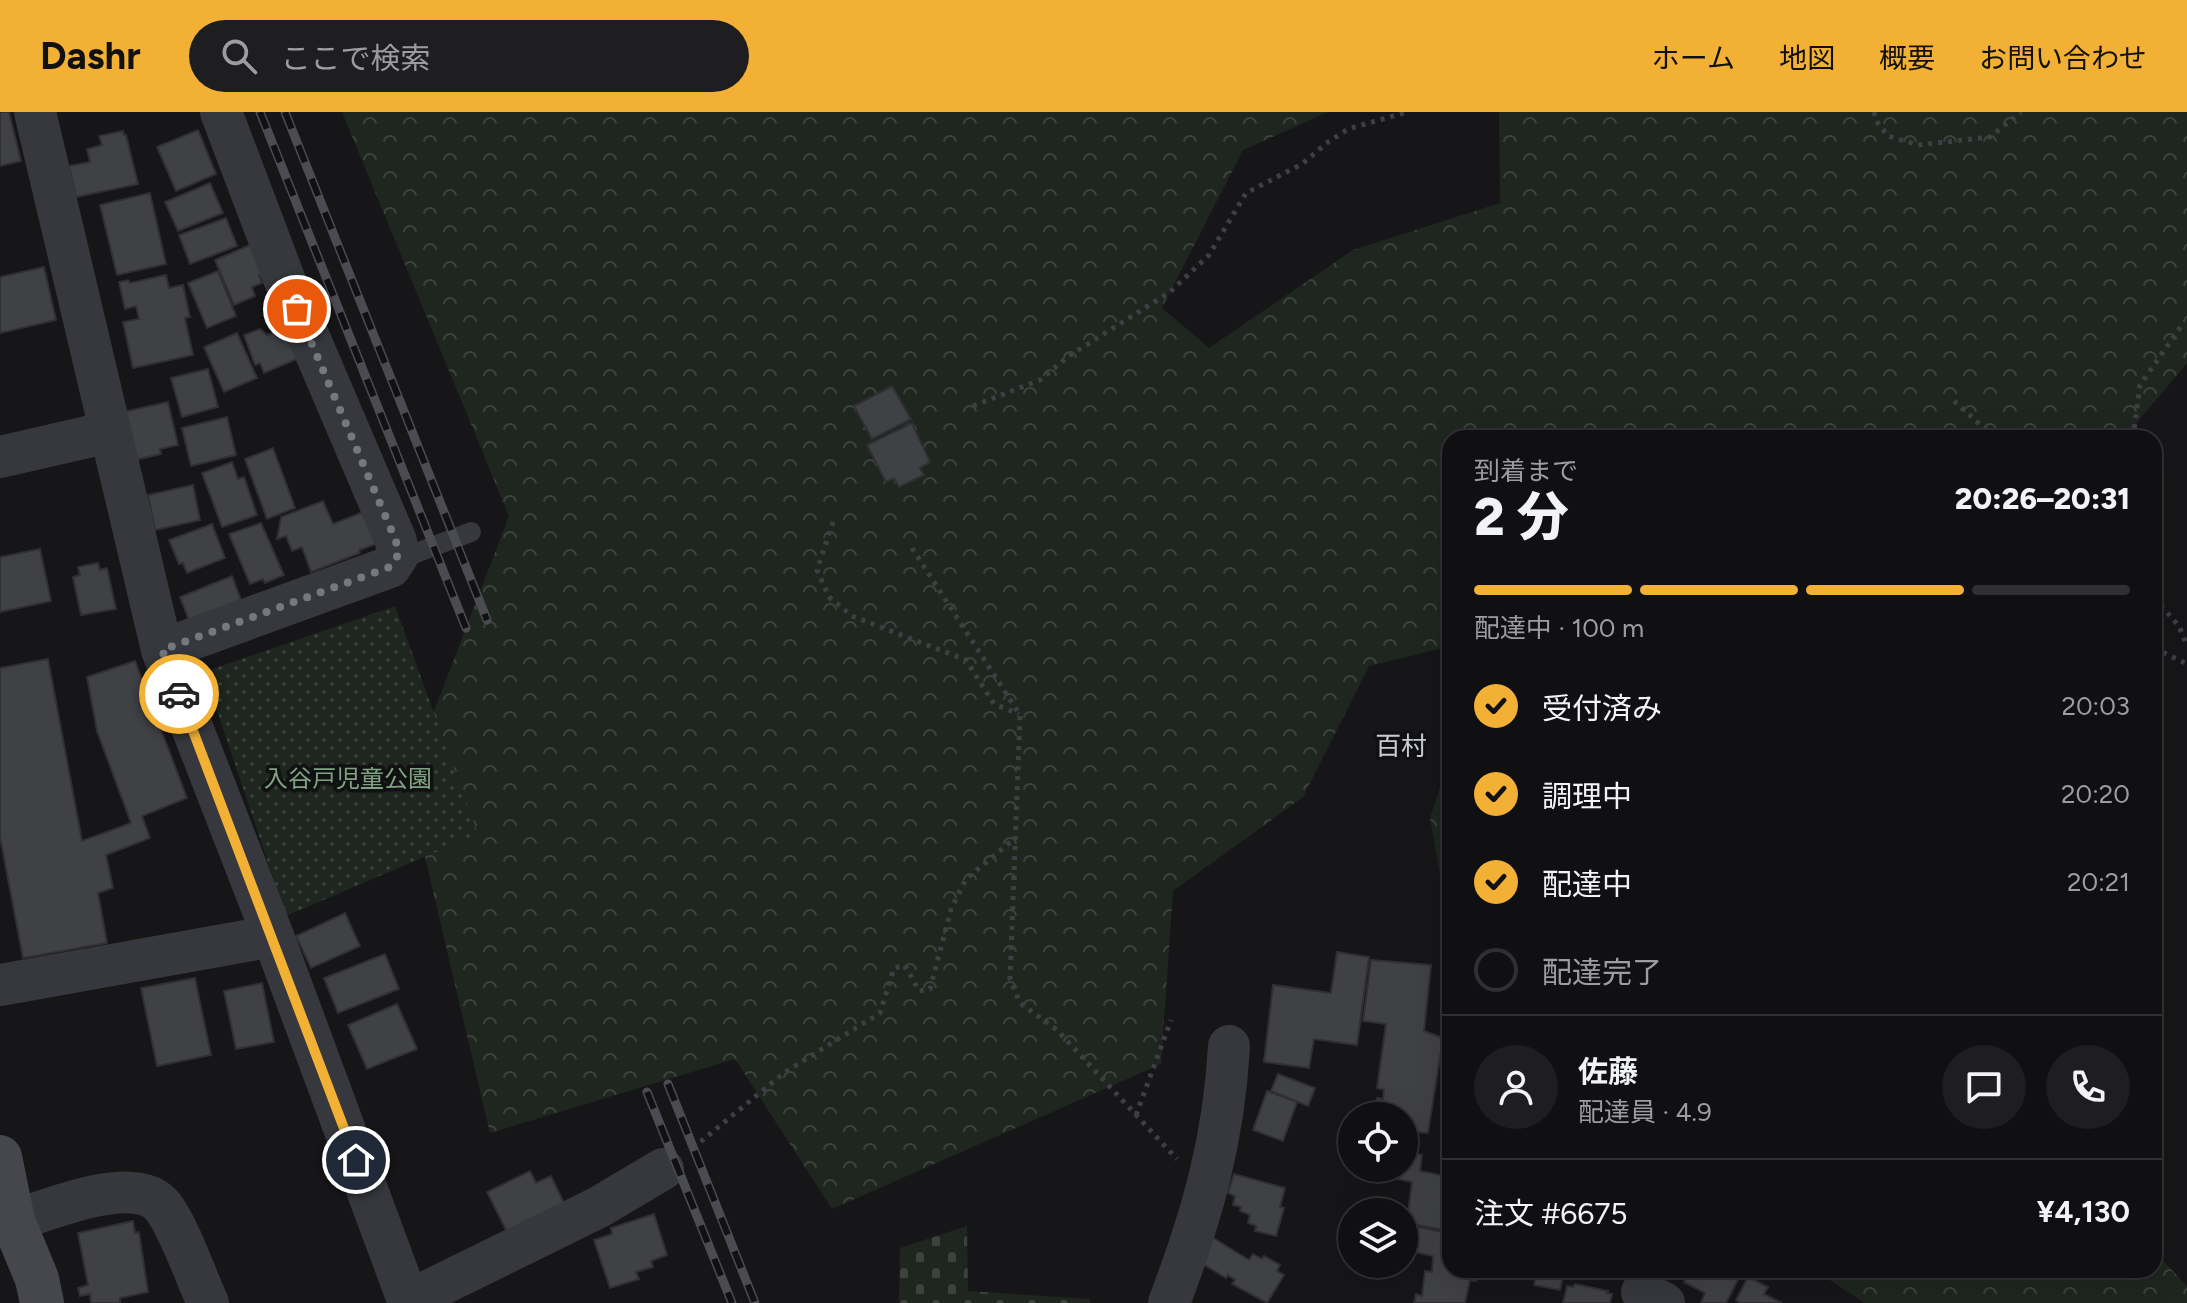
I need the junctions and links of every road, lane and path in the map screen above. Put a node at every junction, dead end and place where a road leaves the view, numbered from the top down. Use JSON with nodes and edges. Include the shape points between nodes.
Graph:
{"nodes":[{"id":1,"x":35,"y":112,"type":"edge"},
{"id":2,"x":221,"y":112,"type":"edge"},
{"id":3,"x":1407,"y":112,"type":"edge"},
{"id":4,"x":1874,"y":112,"type":"edge"},
{"id":5,"x":2021,"y":112,"type":"edge"},
{"id":6,"x":2184,"y":322,"type":"dead end"},
{"id":7,"x":1954,"y":401,"type":"dead end"},
{"id":8,"x":973,"y":406,"type":"dead end"},
{"id":9,"x":1986,"y":430,"type":"edge"},
{"id":10,"x":2134,"y":430,"type":"edge"},
{"id":11,"x":109,"y":432,"type":"junction"},
{"id":12,"x":0,"y":457,"type":"edge"},
{"id":13,"x":833,"y":522,"type":"dead end"},
{"id":14,"x":471,"y":532,"type":"dead end"},
{"id":15,"x":912,"y":548,"type":"dead end"},
{"id":16,"x":395,"y":561,"type":"junction"},
{"id":17,"x":2162,"y":607,"type":"edge"},
{"id":18,"x":2187,"y":646,"type":"edge"},
{"id":19,"x":162,"y":650,"type":"junction"},
{"id":20,"x":2162,"y":652,"type":"edge"},
{"id":21,"x":2187,"y":664,"type":"edge"},
{"id":22,"x":1020,"y":715,"type":"junction"},
{"id":23,"x":1014,"y":839,"type":"junction"},
{"id":24,"x":273,"y":936,"type":"junction"},
{"id":25,"x":0,"y":985,"type":"edge"},
{"id":26,"x":1171,"y":1020,"type":"dead end"},
{"id":27,"x":1229,"y":1046,"type":"dead end"},
{"id":28,"x":1136,"y":1115,"type":"junction"},
{"id":29,"x":712,"y":1134,"type":"dead end"},
{"id":30,"x":0,"y":1157,"type":"edge"},
{"id":31,"x":663,"y":1169,"type":"dead end"},
{"id":32,"x":1208,"y":1192,"type":"junction"},
{"id":33,"x":6,"y":1222,"type":"edge"},
{"id":34,"x":408,"y":1302,"type":"edge"},
{"id":35,"x":13,"y":1303,"type":"edge"},
{"id":36,"x":42,"y":1303,"type":"edge"},
{"id":37,"x":208,"y":1303,"type":"edge"},
{"id":38,"x":1169,"y":1303,"type":"edge"}],
"edges":[{"from":1,"to":11,"type":"street"},
{"from":2,"to":16,"type":"street","via":[[285,281],[399,548]]},
{"from":3,"to":8,"type":"path","via":[[1348,129],[1302,164],[1246,193],[1209,255],[1170,292],[1040,380]]},
{"from":4,"to":5,"type":"path","via":[[1888,136],[1918,145],[1990,137]]},
{"from":6,"to":10,"type":"path","via":[[2140,385]]},
{"from":7,"to":9,"type":"path"},
{"from":11,"to":12,"type":"street"},
{"from":11,"to":19,"type":"street"},
{"from":13,"to":22,"type":"path","via":[[817,570],[829,597],[852,616],[966,660],[994,704]]},
{"from":14,"to":16,"type":"lane"},
{"from":15,"to":22,"type":"path"},
{"from":16,"to":19,"type":"street"},
{"from":17,"to":18,"type":"path","via":[[2179,626]]},
{"from":19,"to":24,"type":"street"},
{"from":20,"to":21,"type":"path"},
{"from":22,"to":23,"type":"path"},
{"from":23,"to":28,"type":"path","via":[[1010,979],[1020,1003],[1057,1030]]},
{"from":23,"to":29,"type":"path","via":[[966,879],[951,909],[930,989],[919,991],[905,965],[894,968],[880,1013],[785,1072]]},
{"from":24,"to":25,"type":"street"},
{"from":24,"to":34,"type":"street"},
{"from":26,"to":28,"type":"path"},
{"from":27,"to":32,"type":"street","via":[[1227,1093]]},
{"from":28,"to":32,"type":"path"},
{"from":30,"to":33,"type":"street"},
{"from":31,"to":34,"type":"street","via":[[599,1207]]},
{"from":32,"to":38,"type":"street"},
{"from":33,"to":35,"type":"street"},
{"from":33,"to":36,"type":"street","via":[[37,1279]]},
{"from":33,"to":37,"type":"street","via":[[119,1191],[146,1194],[165,1209]]}]}
